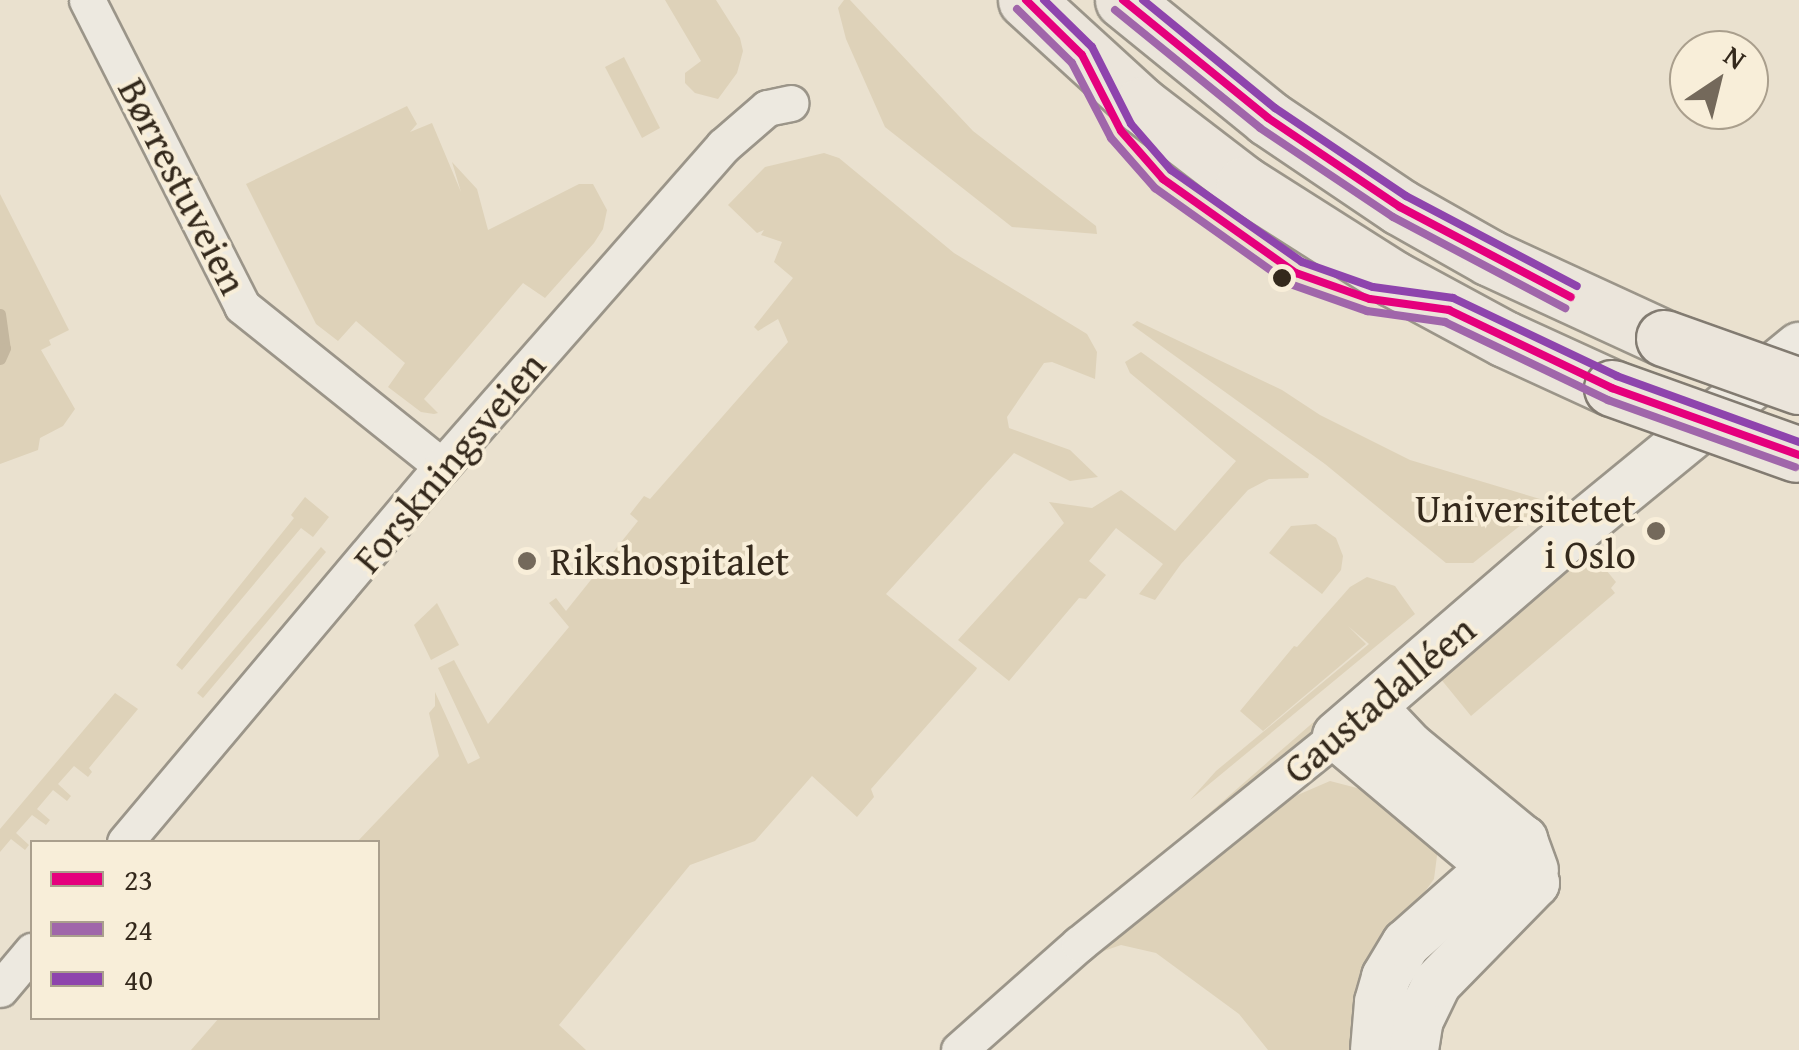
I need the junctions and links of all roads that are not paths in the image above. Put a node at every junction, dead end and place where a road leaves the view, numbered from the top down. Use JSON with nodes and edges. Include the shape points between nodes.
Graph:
{"nodes":[{"id":1,"x":87,"y":0,"type":"edge"},
{"id":2,"x":1026,"y":0,"type":"edge"},
{"id":3,"x":1124,"y":0,"type":"edge"},
{"id":4,"x":1163,"y":0,"type":"edge"},
{"id":5,"x":790,"y":103,"type":"dead end"},
{"id":6,"x":1400,"y":207,"type":"junction"},
{"id":7,"x":1799,"y":347,"type":"edge"},
{"id":8,"x":1799,"y":386,"type":"edge"},
{"id":9,"x":1797,"y":454,"type":"edge"},
{"id":10,"x":442,"y":466,"type":"junction"},
{"id":11,"x":1354,"y":721,"type":"junction"},
{"id":12,"x":127,"y":840,"type":"edge"},
{"id":13,"x":1517,"y":863,"type":"junction"},
{"id":14,"x":30,"y":953,"type":"edge"},
{"id":15,"x":0,"y":989,"type":"edge"},
{"id":16,"x":958,"y":1050,"type":"edge"},
{"id":17,"x":1375,"y":1050,"type":"edge"},
{"id":18,"x":1414,"y":1050,"type":"edge"}],
"edges":[{"from":1,"to":10,"type":"street","name":"Børrestuveien","via":[[242,306]]},
{"from":2,"to":9,"type":"highway","bridge":true,"via":[[1141,105],[1244,184],[1392,278],[1612,388]]},
{"from":3,"to":6,"type":"highway","via":[[1268,118]]},
{"from":4,"to":6,"type":"highway","via":[[1332,138]]},
{"from":5,"to":10,"type":"street","name":"Forskningsveien","via":[[767,108],[723,146]]},
{"from":6,"to":8,"type":"highway","bridge":true,"via":[[1533,280],[1664,338]]},
{"from":7,"to":11,"type":"street","name":"Gaustadalléen"},
{"from":10,"to":12,"type":"street","name":"Forskningsveien"},
{"from":11,"to":13,"type":"street"},
{"from":11,"to":16,"type":"street","name":"Gaustadalléen"},
{"from":13,"to":17,"type":"street","via":[[1418,930],[1396,960],[1379,1002]]},
{"from":13,"to":18,"type":"street","via":[[1437,983],[1419,1020]]},
{"from":14,"to":15,"type":"street"}]}
